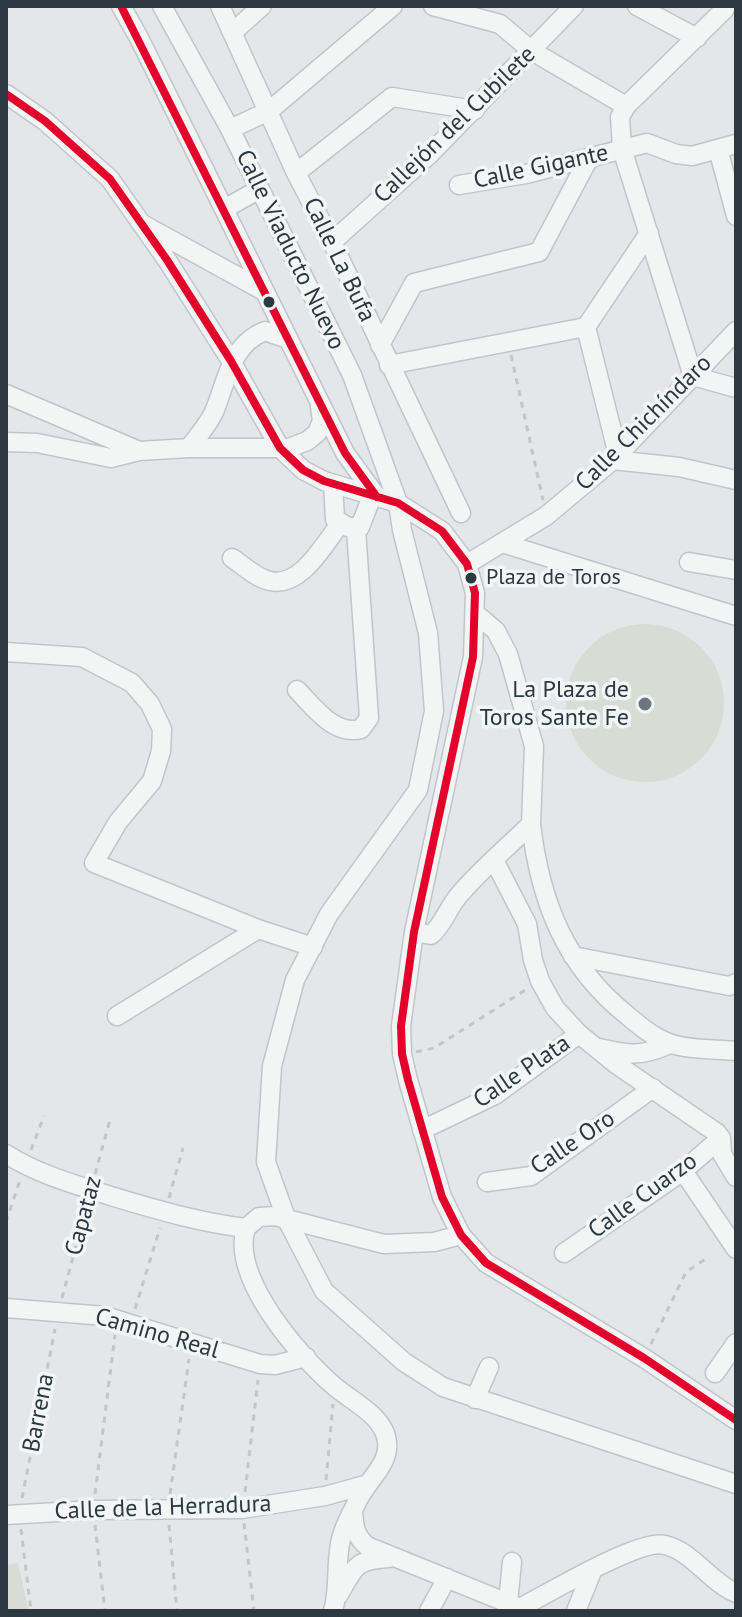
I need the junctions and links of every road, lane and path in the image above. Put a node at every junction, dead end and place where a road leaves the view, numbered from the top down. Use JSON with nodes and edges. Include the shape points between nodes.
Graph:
{"nodes":[{"id":1,"x":121,"y":6,"type":"edge"},
{"id":2,"x":162,"y":6,"type":"edge"},
{"id":3,"x":220,"y":6,"type":"edge"},
{"id":4,"x":262,"y":6,"type":"edge"},
{"id":5,"x":393,"y":6,"type":"edge"},
{"id":6,"x":433,"y":6,"type":"edge"},
{"id":7,"x":574,"y":6,"type":"edge"},
{"id":8,"x":637,"y":6,"type":"edge"},
{"id":9,"x":728,"y":12,"type":"edge"},
{"id":10,"x":233,"y":32,"type":"junction"},
{"id":11,"x":697,"y":38,"type":"junction"},
{"id":12,"x":532,"y":51,"type":"junction"},
{"id":13,"x":6,"y":94,"type":"edge"},
{"id":14,"x":626,"y":106,"type":"junction"},
{"id":15,"x":475,"y":110,"type":"junction"},
{"id":16,"x":269,"y":111,"type":"junction"},
{"id":17,"x":230,"y":129,"type":"junction"},
{"id":18,"x":727,"y":146,"type":"edge"},
{"id":19,"x":622,"y":149,"type":"junction"},
{"id":20,"x":589,"y":158,"type":"junction"},
{"id":21,"x":296,"y":173,"type":"junction"},
{"id":22,"x":459,"y":185,"type":"dead end"},
{"id":23,"x":258,"y":190,"type":"junction"},
{"id":24,"x":224,"y":209,"type":"junction"},
{"id":25,"x":736,"y":216,"type":"edge"},
{"id":26,"x":139,"y":223,"type":"junction"},
{"id":27,"x":649,"y":233,"type":"junction"},
{"id":28,"x":332,"y":242,"type":"junction"},
{"id":29,"x":264,"y":291,"type":"junction"},
{"id":30,"x":586,"y":327,"type":"junction"},
{"id":31,"x":736,"y":331,"type":"edge"},
{"id":32,"x":288,"y":339,"type":"junction"},
{"id":33,"x":508,"y":341,"type":"junction"},
{"id":34,"x":380,"y":345,"type":"junction"},
{"id":35,"x":231,"y":361,"type":"junction"},
{"id":36,"x":389,"y":365,"type":"junction"},
{"id":37,"x":693,"y":376,"type":"junction"},
{"id":38,"x":736,"y":388,"type":"edge"},
{"id":39,"x":6,"y":394,"type":"edge"},
{"id":40,"x":320,"y":403,"type":"junction"},
{"id":41,"x":6,"y":442,"type":"edge"},
{"id":42,"x":189,"y":448,"type":"junction"},
{"id":43,"x":280,"y":448,"type":"junction"},
{"id":44,"x":139,"y":451,"type":"junction"},
{"id":45,"x":616,"y":457,"type":"junction"},
{"id":46,"x":736,"y":480,"type":"edge"},
{"id":47,"x":333,"y":484,"type":"junction"},
{"id":48,"x":374,"y":496,"type":"junction"},
{"id":49,"x":398,"y":503,"type":"junction"},
{"id":50,"x":461,"y":513,"type":"dead end"},
{"id":51,"x":546,"y":516,"type":"junction"},
{"id":52,"x":348,"y":526,"type":"junction"},
{"id":53,"x":502,"y":543,"type":"junction"},
{"id":54,"x":232,"y":558,"type":"dead end"},
{"id":55,"x":689,"y":562,"type":"dead end"},
{"id":56,"x":467,"y":564,"type":"junction"},
{"id":57,"x":736,"y":570,"type":"edge"},
{"id":58,"x":475,"y":613,"type":"junction"},
{"id":59,"x":736,"y":616,"type":"edge"},
{"id":60,"x":6,"y":652,"type":"edge"},
{"id":61,"x":297,"y":690,"type":"dead end"},
{"id":62,"x":531,"y":824,"type":"junction"},
{"id":63,"x":494,"y":860,"type":"junction"},
{"id":64,"x":258,"y":929,"type":"junction"},
{"id":65,"x":414,"y":932,"type":"junction"},
{"id":66,"x":313,"y":947,"type":"junction"},
{"id":67,"x":573,"y":956,"type":"junction"},
{"id":68,"x":540,"y":981,"type":"junction"},
{"id":69,"x":736,"y":983,"type":"edge"},
{"id":70,"x":117,"y":1016,"type":"dead end"},
{"id":71,"x":579,"y":1034,"type":"junction"},
{"id":72,"x":670,"y":1044,"type":"junction"},
{"id":73,"x":597,"y":1048,"type":"junction"},
{"id":74,"x":736,"y":1051,"type":"edge"},
{"id":75,"x":402,"y":1054,"type":"junction"},
{"id":76,"x":653,"y":1088,"type":"junction"},
{"id":77,"x":44,"y":1116,"type":"dead end"},
{"id":78,"x":110,"y":1120,"type":"dead end"},
{"id":79,"x":422,"y":1130,"type":"junction"},
{"id":80,"x":721,"y":1138,"type":"junction"},
{"id":81,"x":183,"y":1148,"type":"dead end"},
{"id":82,"x":6,"y":1154,"type":"edge"},
{"id":83,"x":26,"y":1165,"type":"junction"},
{"id":84,"x":683,"y":1171,"type":"junction"},
{"id":85,"x":736,"y":1177,"type":"edge"},
{"id":86,"x":487,"y":1182,"type":"dead end"},
{"id":87,"x":91,"y":1190,"type":"junction"},
{"id":88,"x":165,"y":1212,"type":"junction"},
{"id":89,"x":286,"y":1218,"type":"junction"},
{"id":90,"x":6,"y":1222,"type":"edge"},
{"id":91,"x":246,"y":1228,"type":"junction"},
{"id":92,"x":461,"y":1235,"type":"junction"},
{"id":93,"x":736,"y":1249,"type":"edge"},
{"id":94,"x":564,"y":1253,"type":"dead end"},
{"id":95,"x":707,"y":1258,"type":"dead end"},
{"id":96,"x":6,"y":1308,"type":"edge"},
{"id":97,"x":59,"y":1312,"type":"junction"},
{"id":98,"x":124,"y":1322,"type":"junction"},
{"id":99,"x":191,"y":1343,"type":"junction"},
{"id":100,"x":736,"y":1343,"type":"edge"},
{"id":101,"x":306,"y":1357,"type":"junction"},
{"id":102,"x":644,"y":1358,"type":"junction"},
{"id":103,"x":260,"y":1364,"type":"junction"},
{"id":104,"x":489,"y":1367,"type":"dead end"},
{"id":105,"x":715,"y":1373,"type":"dead end"},
{"id":106,"x":335,"y":1387,"type":"junction"},
{"id":107,"x":475,"y":1399,"type":"junction"},
{"id":108,"x":736,"y":1420,"type":"edge"},
{"id":109,"x":736,"y":1484,"type":"edge"},
{"id":110,"x":365,"y":1485,"type":"junction"},
{"id":111,"x":325,"y":1496,"type":"junction"},
{"id":112,"x":242,"y":1509,"type":"junction"},
{"id":113,"x":93,"y":1510,"type":"junction"},
{"id":114,"x":167,"y":1510,"type":"junction"},
{"id":115,"x":353,"y":1511,"type":"junction"},
{"id":116,"x":12,"y":1514,"type":"edge"},
{"id":117,"x":392,"y":1558,"type":"junction"},
{"id":118,"x":512,"y":1562,"type":"dead end"},
{"id":119,"x":593,"y":1569,"type":"junction"},
{"id":120,"x":447,"y":1578,"type":"junction"},
{"id":121,"x":735,"y":1599,"type":"edge"},
{"id":122,"x":508,"y":1603,"type":"junction"},
{"id":123,"x":335,"y":1604,"type":"edge"},
{"id":124,"x":31,"y":1611,"type":"edge"},
{"id":125,"x":105,"y":1611,"type":"edge"},
{"id":126,"x":177,"y":1611,"type":"edge"},
{"id":127,"x":254,"y":1611,"type":"edge"},
{"id":128,"x":429,"y":1611,"type":"edge"},
{"id":129,"x":576,"y":1611,"type":"edge"}],
"edges":[{"from":1,"to":24,"type":"street"},
{"from":2,"to":17,"type":"street","name":"Calle Viaducto Nuevo"},
{"from":3,"to":10,"type":"street","name":"Calle La Bufa"},
{"from":4,"to":10,"type":"street"},
{"from":5,"to":16,"type":"street"},
{"from":6,"to":12,"type":"street","via":[[500,24]]},
{"from":7,"to":12,"type":"street","name":"Callejón del Cubilete"},
{"from":8,"to":11,"type":"street"},
{"from":9,"to":11,"type":"street"},
{"from":10,"to":16,"type":"street","name":"Calle La Bufa"},
{"from":11,"to":14,"type":"street"},
{"from":12,"to":14,"type":"street"},
{"from":12,"to":15,"type":"street","name":"Callejón del Cubilete"},
{"from":13,"to":26,"type":"street","via":[[99,168]]},
{"from":14,"to":19,"type":"street","via":[[620,117]]},
{"from":15,"to":21,"type":"street","via":[[392,97]]},
{"from":15,"to":28,"type":"street","name":"Callejón del Cubilete"},
{"from":16,"to":17,"type":"street"},
{"from":16,"to":21,"type":"street","name":"Calle La Bufa"},
{"from":17,"to":23,"type":"street","name":"Calle Viaducto Nuevo"},
{"from":18,"to":19,"type":"street","name":"Calle Gigante","via":[[692,156],[647,143]]},
{"from":18,"to":25,"type":"street"},
{"from":19,"to":20,"type":"street","name":"Calle Gigante"},
{"from":19,"to":27,"type":"street"},
{"from":20,"to":22,"type":"street","name":"Calle Gigante"},
{"from":20,"to":34,"type":"street","via":[[539,252],[414,283]]},
{"from":21,"to":28,"type":"street","name":"Calle La Bufa"},
{"from":23,"to":24,"type":"street"},
{"from":23,"to":49,"type":"street","name":"Calle Viaducto Nuevo","via":[[352,375]]},
{"from":24,"to":29,"type":"street"},
{"from":26,"to":29,"type":"street"},
{"from":26,"to":35,"type":"street"},
{"from":27,"to":30,"type":"street"},
{"from":27,"to":37,"type":"street"},
{"from":28,"to":34,"type":"street","name":"Calle La Bufa"},
{"from":29,"to":32,"type":"street"},
{"from":30,"to":33,"type":"street"},
{"from":30,"to":45,"type":"street"},
{"from":31,"to":37,"type":"street","name":"Calle Chichíndaro"},
{"from":32,"to":35,"type":"street","via":[[265,331],[244,343]]},
{"from":32,"to":40,"type":"street"},
{"from":33,"to":36,"type":"street"},
{"from":33,"to":51,"type":"path"},
{"from":34,"to":36,"type":"street","name":"Calle La Bufa"},
{"from":35,"to":42,"type":"street","via":[[212,416]]},
{"from":35,"to":43,"type":"street"},
{"from":36,"to":50,"type":"street","name":"Calle La Bufa"},
{"from":37,"to":38,"type":"street"},
{"from":37,"to":45,"type":"street","name":"Calle Chichíndaro"},
{"from":39,"to":44,"type":"street"},
{"from":40,"to":43,"type":"street","via":[[317,433]]},
{"from":40,"to":48,"type":"street"},
{"from":41,"to":44,"type":"street","via":[[111,458]]},
{"from":42,"to":43,"type":"street"},
{"from":42,"to":44,"type":"street"},
{"from":43,"to":47,"type":"street","via":[[303,470]]},
{"from":45,"to":46,"type":"street"},
{"from":45,"to":51,"type":"street","name":"Calle Chichíndaro"},
{"from":47,"to":48,"type":"street"},
{"from":47,"to":52,"type":"street","via":[[335,519]]},
{"from":48,"to":49,"type":"street"},
{"from":48,"to":52,"type":"street","via":[[360,527]]},
{"from":49,"to":56,"type":"street","via":[[442,531]]},
{"from":49,"to":66,"type":"street","name":"Calle Viaducto Nuevo","via":[[428,633],[434,711],[418,790],[329,914]]},
{"from":51,"to":53,"type":"street","name":"Calle Chichíndaro"},
{"from":52,"to":54,"type":"street","via":[[292,578],[269,581]]},
{"from":52,"to":61,"type":"street","via":[[369,718],[361,729],[343,729],[327,721]]},
{"from":53,"to":56,"type":"street","name":"Calle Chichíndaro"},
{"from":53,"to":59,"type":"street"},
{"from":55,"to":57,"type":"street"},
{"from":56,"to":58,"type":"street"},
{"from":58,"to":62,"type":"street","via":[[496,631],[508,654],[534,746]]},
{"from":58,"to":65,"type":"street","via":[[473,657]]},
{"from":60,"to":64,"type":"street","via":[[82,657],[132,683],[162,729],[152,781],[118,822],[94,863]]},
{"from":62,"to":63,"type":"street"},
{"from":62,"to":67,"type":"street","via":[[536,865],[555,925]]},
{"from":63,"to":65,"type":"street","via":[[450,905],[440,928],[431,935]]},
{"from":63,"to":68,"type":"street","via":[[527,924]]},
{"from":64,"to":66,"type":"street"},
{"from":64,"to":70,"type":"street"},
{"from":65,"to":75,"type":"street"},
{"from":66,"to":89,"type":"street","name":"Calle Viaducto Nuevo","via":[[295,980],[272,1066],[266,1162]]},
{"from":67,"to":69,"type":"street","via":[[729,986]]},
{"from":67,"to":72,"type":"street","via":[[614,1005]]},
{"from":68,"to":71,"type":"street"},
{"from":68,"to":75,"type":"path","via":[[434,1048]]},
{"from":71,"to":73,"type":"street"},
{"from":71,"to":79,"type":"street","name":"Calle Plata","via":[[495,1095]]},
{"from":72,"to":73,"type":"street","via":[[634,1055]]},
{"from":72,"to":74,"type":"street"},
{"from":73,"to":76,"type":"street"},
{"from":75,"to":79,"type":"street"},
{"from":76,"to":80,"type":"street"},
{"from":76,"to":86,"type":"street","name":"Calle Oro","via":[[531,1176]]},
{"from":77,"to":83,"type":"path"},
{"from":78,"to":87,"type":"path","name":"Capataz"},
{"from":79,"to":92,"type":"street","via":[[442,1197]]},
{"from":80,"to":84,"type":"street","name":"Calle Cuarzo"},
{"from":80,"to":85,"type":"street","via":[[722,1154]]},
{"from":81,"to":88,"type":"path"},
{"from":82,"to":83,"type":"street"},
{"from":83,"to":87,"type":"street"},
{"from":83,"to":90,"type":"path"},
{"from":84,"to":93,"type":"street"},
{"from":84,"to":94,"type":"street","name":"Calle Cuarzo"},
{"from":87,"to":88,"type":"street"},
{"from":87,"to":97,"type":"path","name":"Capataz"},
{"from":88,"to":91,"type":"street"},
{"from":88,"to":98,"type":"path"},
{"from":89,"to":91,"type":"street","via":[[259,1217]]},
{"from":89,"to":92,"type":"street","via":[[384,1244]]},
{"from":89,"to":107,"type":"street","name":"Calle Viaducto Nuevo","via":[[324,1291],[404,1362],[443,1387]]},
{"from":91,"to":101,"type":"street","via":[[245,1264],[265,1303]]},
{"from":92,"to":102,"type":"street","via":[[503,1275]]},
{"from":95,"to":102,"type":"path","via":[[686,1272]]},
{"from":96,"to":97,"type":"street","name":"Camino Real"},
{"from":97,"to":98,"type":"street","name":"Camino Real"},
{"from":97,"to":116,"type":"path","name":"Barrena"},
{"from":98,"to":99,"type":"street","name":"Camino Real"},
{"from":98,"to":113,"type":"path"},
{"from":99,"to":103,"type":"street","name":"Camino Real"},
{"from":99,"to":114,"type":"path"},
{"from":100,"to":105,"type":"street"},
{"from":101,"to":103,"type":"street","name":"Camino Real"},
{"from":101,"to":106,"type":"street"},
{"from":102,"to":108,"type":"street"},
{"from":103,"to":112,"type":"path"},
{"from":104,"to":107,"type":"street"},
{"from":106,"to":110,"type":"street","via":[[374,1418],[388,1442],[380,1469]]},
{"from":106,"to":111,"type":"path"},
{"from":107,"to":109,"type":"street","name":"Calle Viaducto Nuevo"},
{"from":110,"to":111,"type":"street","name":"Calle de la Herradura"},
{"from":110,"to":115,"type":"street"},
{"from":111,"to":112,"type":"street","name":"Calle de la Herradura"},
{"from":112,"to":114,"type":"street","name":"Calle de la Herradura"},
{"from":112,"to":127,"type":"path"},
{"from":113,"to":114,"type":"street","name":"Calle de la Herradura"},
{"from":113,"to":116,"type":"street","name":"Calle de la Herradura"},
{"from":113,"to":125,"type":"path"},
{"from":114,"to":126,"type":"path"},
{"from":115,"to":117,"type":"street","via":[[360,1541]]},
{"from":115,"to":123,"type":"street","via":[[341,1537]]},
{"from":116,"to":124,"type":"path","name":"Barrena"},
{"from":117,"to":120,"type":"street"},
{"from":117,"to":123,"type":"street","via":[[366,1559],[352,1572]]},
{"from":118,"to":122,"type":"street"},
{"from":119,"to":121,"type":"street","via":[[653,1544],[667,1545]]},
{"from":119,"to":122,"type":"street","via":[[520,1608]]},
{"from":119,"to":129,"type":"street"},
{"from":120,"to":122,"type":"street"},
{"from":120,"to":128,"type":"street"}]}
